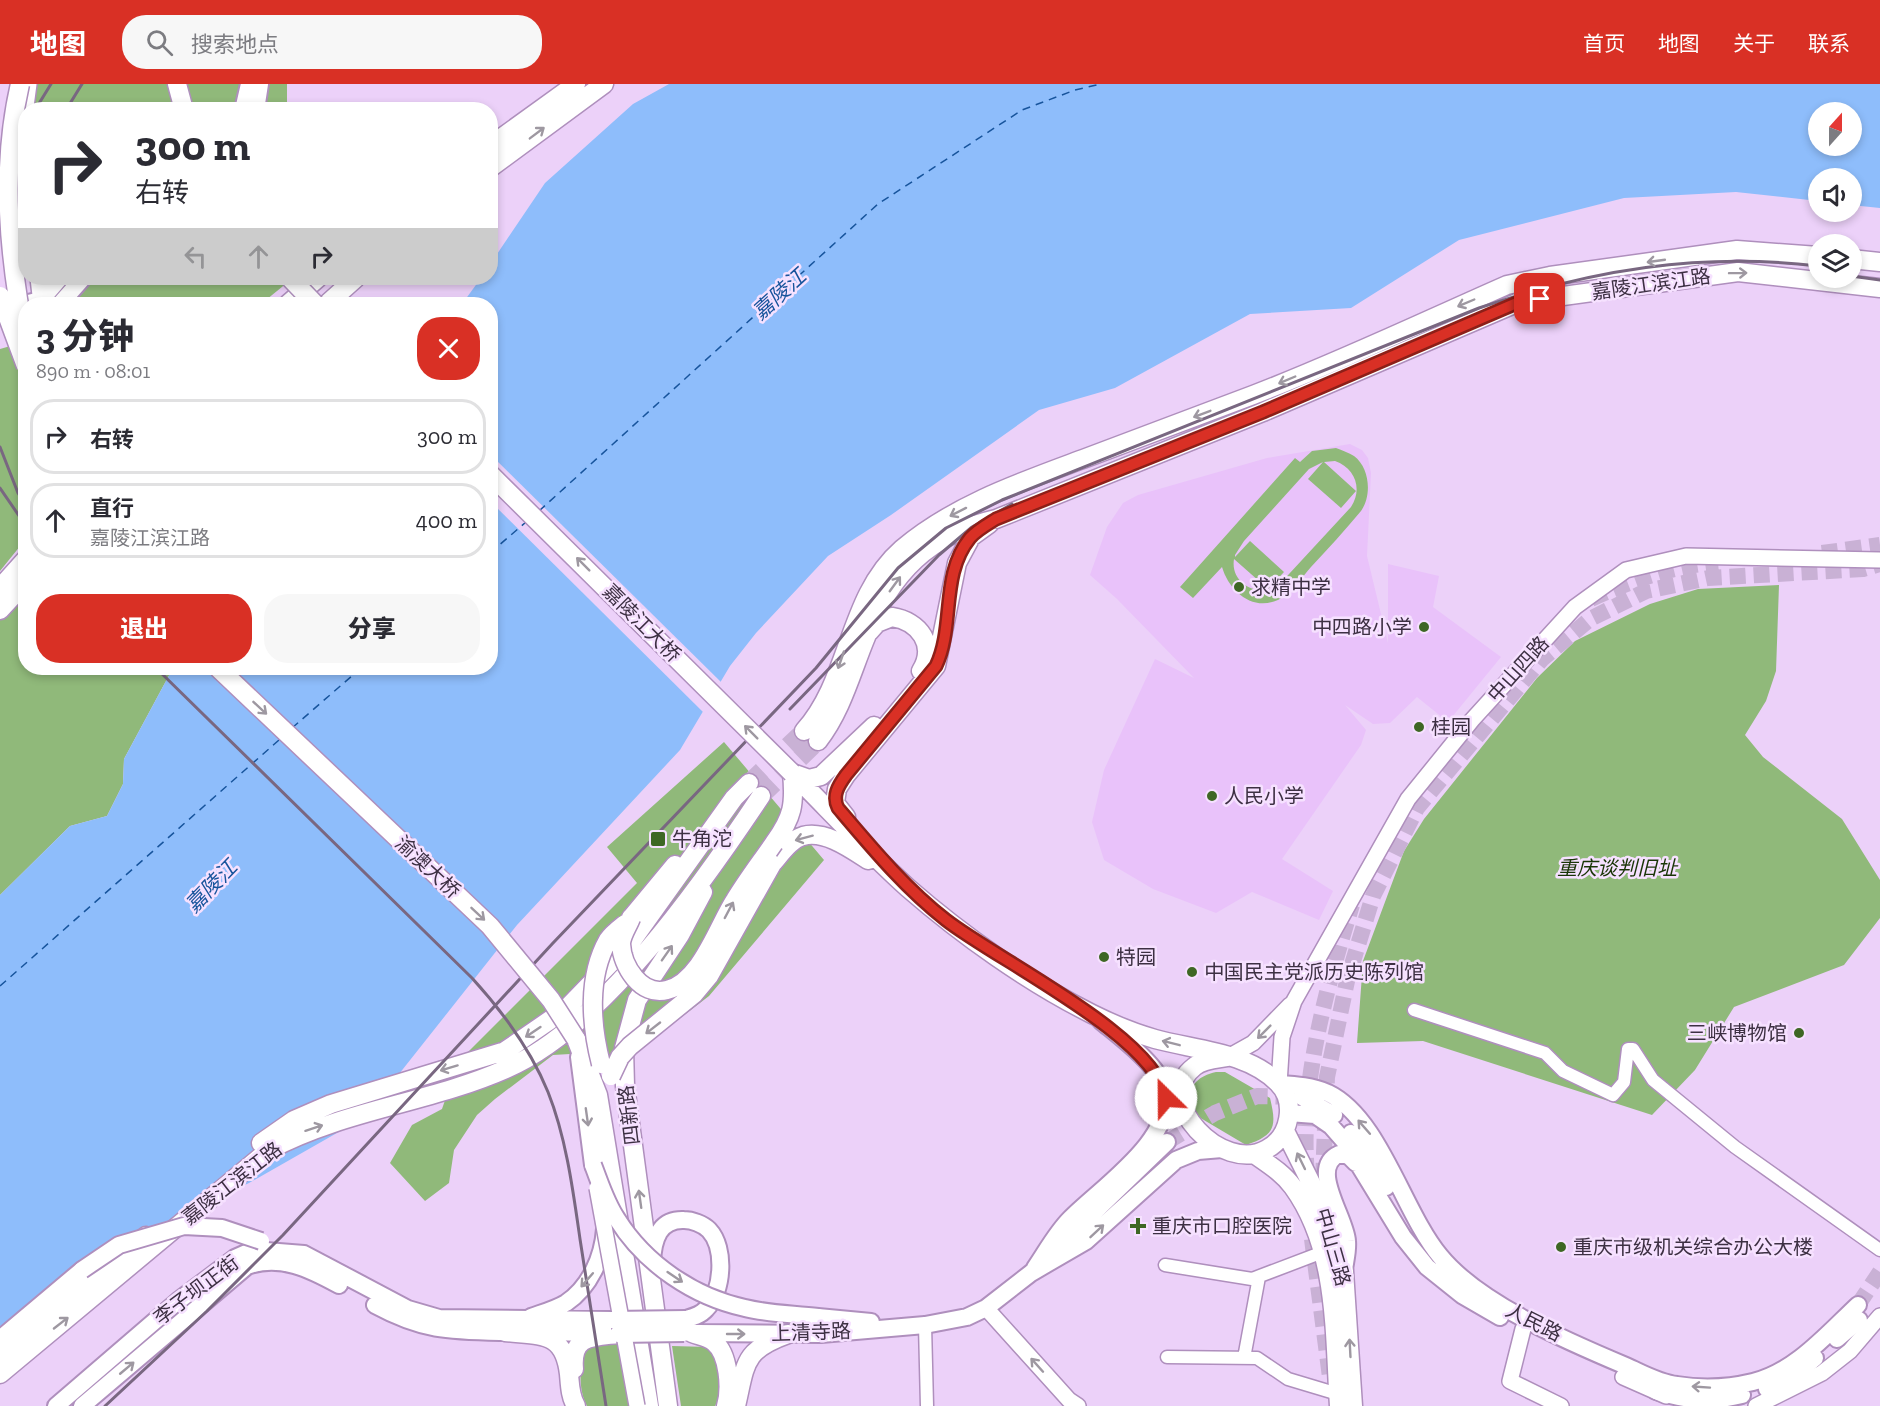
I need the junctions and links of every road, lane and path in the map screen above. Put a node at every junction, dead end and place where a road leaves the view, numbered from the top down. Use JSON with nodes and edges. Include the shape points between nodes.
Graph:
{"nodes":[{"id":1,"x":20,"y":84,"type":"edge"},
{"id":2,"x":29,"y":84,"type":"edge"},
{"id":3,"x":177,"y":84,"type":"edge"},
{"id":4,"x":249,"y":84,"type":"edge"},
{"id":5,"x":260,"y":84,"type":"edge"},
{"id":6,"x":576,"y":84,"type":"edge"},
{"id":7,"x":604,"y":84,"type":"edge"},
{"id":8,"x":27,"y":102,"type":"edge"},
{"id":9,"x":182,"y":102,"type":"edge"},
{"id":10,"x":245,"y":102,"type":"edge"},
{"id":11,"x":257,"y":102,"type":"edge"},
{"id":12,"x":498,"y":140,"type":"edge"},
{"id":13,"x":498,"y":162,"type":"edge"},
{"id":14,"x":1808,"y":255,"type":"edge"},
{"id":15,"x":1862,"y":260,"type":"edge"},
{"id":16,"x":1880,"y":262,"type":"edge"},
{"id":17,"x":77,"y":285,"type":"edge"},
{"id":18,"x":297,"y":285,"type":"edge"},
{"id":19,"x":310,"y":285,"type":"edge"},
{"id":20,"x":348,"y":285,"type":"edge"},
{"id":21,"x":1880,"y":288,"type":"edge"},
{"id":22,"x":0,"y":296,"type":"edge"},
{"id":23,"x":66,"y":297,"type":"edge"},
{"id":24,"x":296,"y":297,"type":"edge"},
{"id":25,"x":308,"y":297,"type":"edge"},
{"id":26,"x":335,"y":297,"type":"edge"},
{"id":27,"x":18,"y":304,"type":"edge"},
{"id":28,"x":18,"y":307,"type":"edge"},
{"id":29,"x":0,"y":310,"type":"edge"},
{"id":30,"x":18,"y":332,"type":"edge"},
{"id":31,"x":0,"y":336,"type":"edge"},
{"id":32,"x":18,"y":344,"type":"edge"},
{"id":33,"x":498,"y":482,"type":"edge"},
{"id":34,"x":996,"y":519,"type":"junction"},
{"id":35,"x":1880,"y":560,"type":"edge"},
{"id":36,"x":18,"y":568,"type":"edge"},
{"id":37,"x":0,"y":588,"type":"edge"},
{"id":38,"x":18,"y":591,"type":"edge"},
{"id":39,"x":0,"y":610,"type":"edge"},
{"id":40,"x":866,"y":634,"type":"junction"},
{"id":41,"x":225,"y":675,"type":"edge"},
{"id":42,"x":798,"y":779,"type":"junction"},
{"id":43,"x":734,"y":798,"type":"junction"},
{"id":44,"x":727,"y":848,"type":"junction"},
{"id":45,"x":906,"y":886,"type":"junction"},
{"id":46,"x":631,"y":918,"type":"junction"},
{"id":47,"x":1294,"y":1001,"type":"junction"},
{"id":48,"x":1414,"y":1010,"type":"dead end"},
{"id":49,"x":1091,"y":1014,"type":"junction"},
{"id":50,"x":576,"y":1039,"type":"junction"},
{"id":51,"x":1228,"y":1057,"type":"junction"},
{"id":52,"x":506,"y":1060,"type":"junction"},
{"id":53,"x":606,"y":1070,"type":"junction"},
{"id":54,"x":1279,"y":1084,"type":"junction"},
{"id":55,"x":602,"y":1095,"type":"junction"},
{"id":56,"x":1302,"y":1097,"type":"tunnel mouth"},
{"id":57,"x":1287,"y":1122,"type":"junction"},
{"id":58,"x":1167,"y":1142,"type":"tunnel mouth"},
{"id":59,"x":1222,"y":1149,"type":"junction"},
{"id":60,"x":1254,"y":1154,"type":"junction"},
{"id":61,"x":601,"y":1164,"type":"junction"},
{"id":62,"x":1360,"y":1167,"type":"junction"},
{"id":63,"x":1880,"y":1250,"type":"edge"},
{"id":64,"x":1323,"y":1252,"type":"junction"},
{"id":65,"x":304,"y":1254,"type":"junction"},
{"id":66,"x":1165,"y":1265,"type":"dead end"},
{"id":67,"x":1344,"y":1271,"type":"junction"},
{"id":68,"x":1031,"y":1273,"type":"junction"},
{"id":69,"x":651,"y":1277,"type":"junction"},
{"id":70,"x":1259,"y":1277,"type":"junction"},
{"id":71,"x":355,"y":1288,"type":"junction"},
{"id":72,"x":1462,"y":1295,"type":"junction"},
{"id":73,"x":986,"y":1308,"type":"junction"},
{"id":74,"x":1880,"y":1316,"type":"edge"},
{"id":75,"x":522,"y":1321,"type":"junction"},
{"id":76,"x":918,"y":1326,"type":"junction"},
{"id":77,"x":614,"y":1327,"type":"junction"},
{"id":78,"x":687,"y":1329,"type":"junction"},
{"id":79,"x":1523,"y":1329,"type":"junction"},
{"id":80,"x":505,"y":1332,"type":"junction"},
{"id":81,"x":788,"y":1334,"type":"junction"},
{"id":82,"x":0,"y":1339,"type":"edge"},
{"id":83,"x":1167,"y":1357,"type":"dead end"},
{"id":84,"x":0,"y":1358,"type":"edge"},
{"id":85,"x":1244,"y":1358,"type":"junction"},
{"id":86,"x":0,"y":1374,"type":"edge"},
{"id":87,"x":1623,"y":1377,"type":"junction"},
{"id":88,"x":643,"y":1378,"type":"junction"},
{"id":89,"x":1338,"y":1400,"type":"edge"},
{"id":90,"x":56,"y":1406,"type":"edge"},
{"id":91,"x":82,"y":1406,"type":"edge"},
{"id":92,"x":578,"y":1406,"type":"edge"},
{"id":93,"x":638,"y":1406,"type":"edge"},
{"id":94,"x":649,"y":1406,"type":"edge"},
{"id":95,"x":668,"y":1406,"type":"edge"},
{"id":96,"x":725,"y":1406,"type":"edge"},
{"id":97,"x":736,"y":1406,"type":"edge"},
{"id":98,"x":927,"y":1406,"type":"edge"},
{"id":99,"x":1078,"y":1406,"type":"edge"},
{"id":100,"x":1353,"y":1406,"type":"edge"},
{"id":101,"x":1561,"y":1406,"type":"edge"},
{"id":102,"x":1691,"y":1406,"type":"edge"},
{"id":103,"x":1756,"y":1406,"type":"edge"}],
"edges":[{"from":1,"to":27,"type":"main road","bridge":true,"via":[[7,168],[12,274]]},
{"from":2,"to":8,"type":"street"},
{"from":3,"to":9,"type":"main road"},
{"from":4,"to":10,"type":"main road"},
{"from":5,"to":11,"type":"main road"},
{"from":6,"to":12,"type":"main road"},
{"from":13,"to":7,"type":"main road","one_way":true},
{"from":14,"to":40,"type":"main road","name":"嘉陵江滨江路","one_way":true,"via":[[1737,250],[1507,285],[1257,394],[1010,486],[945,519],[901,550],[858,612],[811,736],[832,723]]},
{"from":15,"to":16,"type":"main road"},
{"from":17,"to":23,"type":"main road"},
{"from":18,"to":25,"type":"main road","bridge":true},
{"from":19,"to":24,"type":"main road"},
{"from":20,"to":26,"type":"main road"},
{"from":34,"to":21,"type":"main road","name":"嘉陵江滨江路","one_way":true,"via":[[1263,412],[1519,302],[1738,272]]},
{"from":22,"to":32,"type":"main road","bridge":true},
{"from":28,"to":29,"type":"main road"},
{"from":30,"to":31,"type":"main road"},
{"from":42,"to":33,"type":"main road","name":"嘉陵江大桥","one_way":true,"bridge":true},
{"from":40,"to":34,"type":"main road","one_way":true,"via":[[894,583],[914,560],[967,525]]},
{"from":34,"to":45,"type":"main road","via":[[971,537],[957,563],[936,666],[846,775],[835,796],[838,808]]},
{"from":35,"to":47,"type":"street","name":"中山四路","via":[[1686,556],[1626,570],[1575,607],[1472,720],[1408,799]]},
{"from":36,"to":37,"type":"main road"},
{"from":38,"to":39,"type":"main road"},
{"from":40,"to":42,"type":"main road","via":[[884,618],[908,621],[925,638],[927,660],[871,729],[821,776]]},
{"from":41,"to":50,"type":"main road","name":"渝澳大桥","one_way":true,"bridge":true,"via":[[490,926],[551,1000]]},
{"from":42,"to":45,"type":"main road","name":"嘉陵江大桥"},
{"from":46,"to":42,"type":"main road","one_way":true,"bridge":true,"via":[[621,941],[624,963],[634,978],[649,989],[666,991],[681,985],[697,968],[734,901],[784,830],[795,802]]},
{"from":43,"to":44,"type":"main road","via":[[755,790]]},
{"from":43,"to":46,"type":"main road"},
{"from":43,"to":52,"type":"main road","one_way":true,"via":[[631,942],[566,1009]]},
{"from":44,"to":52,"type":"main road","via":[[635,964],[555,1042]]},
{"from":69,"to":44,"type":"main road","name":"四新路","one_way":true,"via":[[625,1086],[624,1048],[637,1000],[680,935]]},
{"from":45,"to":49,"type":"main road","via":[[989,950]]},
{"from":45,"to":53,"type":"main road","one_way":true,"bridge":true,"via":[[845,844],[817,836],[804,836],[790,844],[772,864],[710,976]]},
{"from":46,"to":53,"type":"main road","bridge":true,"via":[[609,938],[593,997],[594,1037]]},
{"from":47,"to":51,"type":"street","one_way":true,"via":[[1253,1043]]},
{"from":47,"to":54,"type":"street","via":[[1282,1036]]},
{"from":48,"to":63,"type":"street","via":[[1545,1053],[1563,1071],[1613,1095],[1623,1082],[1628,1049],[1633,1049],[1653,1080],[1735,1147]]},
{"from":51,"to":49,"type":"main road","one_way":true,"via":[[1155,1039]]},
{"from":49,"to":68,"type":"main road","via":[[1130,1046],[1160,1078],[1166,1098],[1164,1117],[1148,1144],[1068,1221]]},
{"from":50,"to":55,"type":"main road","name":"渝澳大桥"},
{"from":50,"to":61,"type":"main road","one_way":true},
{"from":51,"to":54,"type":"main road","via":[[1262,1071]]},
{"from":51,"to":59,"type":"main road","via":[[1206,1060],[1193,1067],[1182,1082],[1182,1103],[1191,1123],[1203,1137]]},
{"from":52,"to":84,"type":"main road","name":"嘉陵江滨江路","one_way":true,"bridge":true,"via":[[331,1104],[294,1120]]},
{"from":86,"to":52,"type":"main road","name":"嘉陵江滨江路","one_way":true,"bridge":true,"via":[[269,1150],[304,1131],[423,1098]]},
{"from":53,"to":55,"type":"main road"},
{"from":54,"to":57,"type":"main road","via":[[1287,1101]]},
{"from":87,"to":54,"type":"main road","name":"人民路","one_way":true,"via":[[1689,1400],[1714,1402],[1765,1390],[1794,1376],[1859,1313],[1803,1356],[1756,1382],[1721,1388],[1675,1385],[1654,1378],[1519,1315],[1453,1271],[1429,1242],[1370,1134],[1352,1112],[1329,1094],[1304,1085]]},
{"from":55,"to":61,"type":"main road","name":"四新路"},
{"from":56,"to":72,"type":"main road","via":[[1330,1111],[1346,1126],[1371,1161],[1420,1248]]},
{"from":57,"to":60,"type":"main road","via":[[1278,1142]]},
{"from":57,"to":62,"type":"main road","name":"人民路","via":[[1305,1113],[1323,1119],[1342,1137]]},
{"from":67,"to":57,"type":"main road","name":"中山三路","one_way":true},
{"from":58,"to":68,"type":"main road"},
{"from":59,"to":60,"type":"main road"},
{"from":68,"to":59,"type":"main road","name":"上清寺路","one_way":true,"via":[[1086,1241],[1176,1160],[1198,1151]]},
{"from":60,"to":64,"type":"main road","name":"中山三路","via":[[1293,1186],[1313,1221]]},
{"from":61,"to":75,"type":"main road","one_way":true,"via":[[604,1242],[594,1273],[566,1303]]},
{"from":61,"to":76,"type":"main road","one_way":true,"bridge":true,"via":[[616,1219],[637,1245],[676,1279],[706,1295],[747,1309]]},
{"from":61,"to":88,"type":"main road","name":"四新路"},
{"from":61,"to":93,"type":"street","bridge":true},
{"from":62,"to":67,"type":"main road","via":[[1349,1156],[1339,1154],[1326,1172],[1347,1241]]},
{"from":62,"to":72,"type":"main road","name":"人民路","via":[[1415,1253]]},
{"from":64,"to":70,"type":"street"},
{"from":64,"to":89,"type":"main road","name":"中山三路","via":[[1331,1294]]},
{"from":65,"to":71,"type":"main road","name":"李子坝正街"},
{"from":65,"to":82,"type":"main road","bridge":true,"via":[[222,1228],[184,1226],[119,1245],[82,1270]]},
{"from":65,"to":90,"type":"main road","name":"李子坝正街","via":[[253,1250],[235,1258],[119,1350]]},
{"from":66,"to":70,"type":"street"},
{"from":100,"to":67,"type":"main road","name":"中山三路","one_way":true},
{"from":68,"to":73,"type":"main road","name":"上清寺路"},
{"from":69,"to":78,"type":"main road","via":[[654,1242],[664,1224],[687,1220],[708,1229],[718,1248],[718,1283],[712,1302]]},
{"from":69,"to":95,"type":"main road","name":"四新路"},
{"from":70,"to":85,"type":"street"},
{"from":71,"to":75,"type":"main road","name":"上清寺路","via":[[422,1314]]},
{"from":71,"to":80,"type":"main road","name":"上清寺路","via":[[418,1325],[453,1331]]},
{"from":91,"to":71,"type":"main road","name":"李子坝正街","one_way":true,"via":[[247,1266],[295,1264]]},
{"from":72,"to":79,"type":"main road","name":"人民路"},
{"from":73,"to":76,"type":"main road","name":"上清寺路","via":[[967,1317]]},
{"from":99,"to":73,"type":"street","one_way":true},
{"from":74,"to":103,"type":"street","via":[[1850,1351],[1822,1373]]},
{"from":75,"to":77,"type":"main road","name":"上清寺路"},
{"from":76,"to":81,"type":"main road","name":"上清寺路"},
{"from":76,"to":98,"type":"street"},
{"from":77,"to":78,"type":"main road","name":"上清寺路","bridge":true},
{"from":77,"to":80,"type":"main road","name":"上清寺路"},
{"from":77,"to":92,"type":"main road","via":[[586,1338],[576,1348],[573,1363]]},
{"from":78,"to":81,"type":"main road","name":"上清寺路","one_way":true},
{"from":78,"to":96,"type":"main road","via":[[720,1348],[729,1386]]},
{"from":79,"to":87,"type":"main road","name":"人民路"},
{"from":79,"to":101,"type":"street","via":[[1509,1381]]},
{"from":80,"to":92,"type":"main road","via":[[540,1335],[561,1346],[567,1359],[572,1398]]},
{"from":81,"to":97,"type":"main road","via":[[756,1349],[743,1372]]},
{"from":83,"to":85,"type":"street"},
{"from":85,"to":89,"type":"street","via":[[1257,1358],[1288,1379]]},
{"from":87,"to":102,"type":"street"},
{"from":88,"to":93,"type":"main road"},
{"from":88,"to":94,"type":"main road","name":"四新路"}]}
